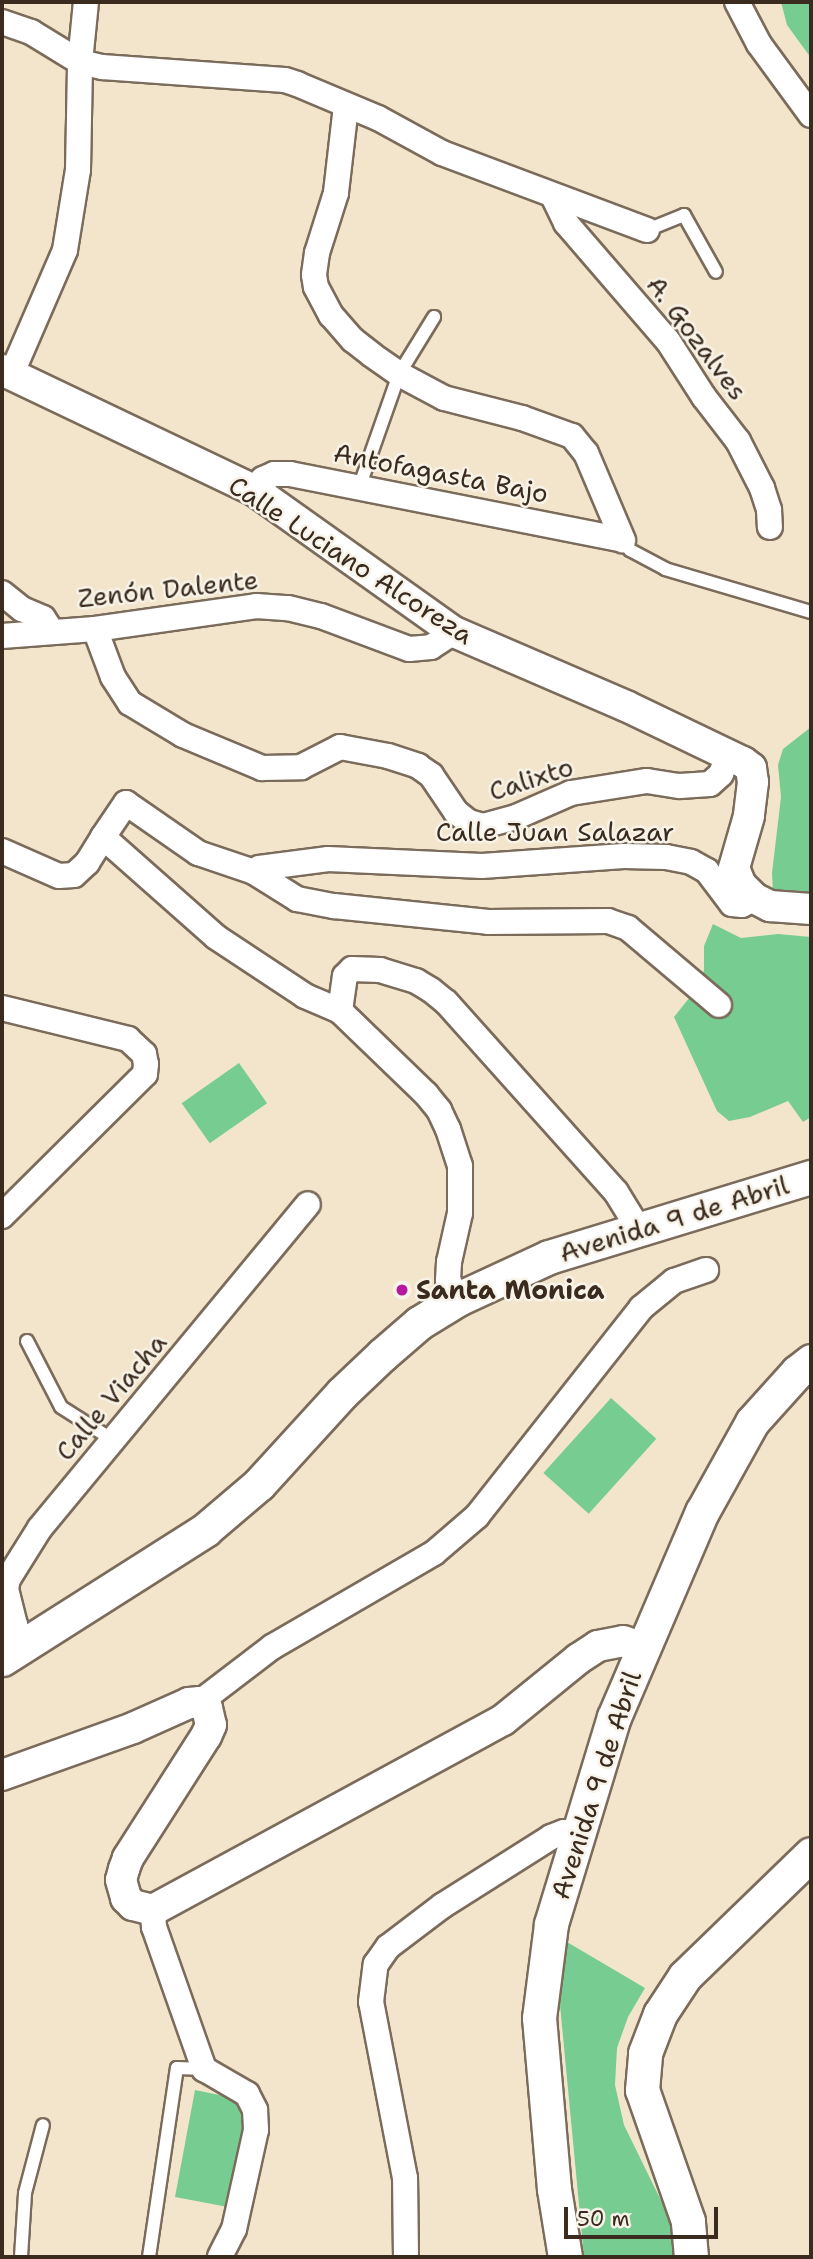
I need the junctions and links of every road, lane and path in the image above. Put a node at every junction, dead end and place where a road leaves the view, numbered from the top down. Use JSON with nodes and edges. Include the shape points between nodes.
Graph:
{"nodes":[{"id":1,"x":86,"y":2,"type":"edge"},
{"id":2,"x":737,"y":2,"type":"edge"},
{"id":3,"x":2,"y":22,"type":"edge"},
{"id":4,"x":80,"y":62,"type":"junction"},
{"id":5,"x":346,"y":106,"type":"junction"},
{"id":6,"x":811,"y":115,"type":"edge"},
{"id":7,"x":553,"y":196,"type":"junction"},
{"id":8,"x":647,"y":230,"type":"joint"},
{"id":9,"x":716,"y":272,"type":"dead end"},
{"id":10,"x":434,"y":317,"type":"dead end"},
{"id":11,"x":6,"y":372,"type":"edge"},
{"id":12,"x":399,"y":374,"type":"junction"},
{"id":13,"x":360,"y":485,"type":"junction"},
{"id":14,"x":254,"y":490,"type":"junction"},
{"id":15,"x":771,"y":527,"type":"dead end"},
{"id":16,"x":623,"y":540,"type":"junction"},
{"id":17,"x":2,"y":593,"type":"edge"},
{"id":18,"x":811,"y":612,"type":"edge"},
{"id":19,"x":95,"y":629,"type":"junction"},
{"id":20,"x":51,"y":630,"type":"junction"},
{"id":21,"x":454,"y":632,"type":"junction"},
{"id":22,"x":2,"y":636,"type":"edge"},
{"id":23,"x":729,"y":755,"type":"junction"},
{"id":24,"x":103,"y":837,"type":"junction"},
{"id":25,"x":2,"y":852,"type":"edge"},
{"id":26,"x":254,"y":872,"type":"junction"},
{"id":27,"x":754,"y":898,"type":"junction"},
{"id":28,"x":811,"y":909,"type":"edge"},
{"id":29,"x":719,"y":1005,"type":"dead end"},
{"id":30,"x":2,"y":1008,"type":"edge"},
{"id":31,"x":340,"y":1011,"type":"junction"},
{"id":32,"x":811,"y":1177,"type":"edge"},
{"id":33,"x":308,"y":1204,"type":"dead end"},
{"id":34,"x":2,"y":1216,"type":"edge"},
{"id":35,"x":640,"y":1231,"type":"junction"},
{"id":36,"x":706,"y":1270,"type":"dead end"},
{"id":37,"x":458,"y":1299,"type":"junction"},
{"id":38,"x":27,"y":1341,"type":"dead end"},
{"id":39,"x":811,"y":1361,"type":"edge"},
{"id":40,"x":113,"y":1440,"type":"junction"},
{"id":41,"x":2,"y":1640,"type":"edge"},
{"id":42,"x":643,"y":1648,"type":"junction"},
{"id":43,"x":2,"y":1659,"type":"edge"},
{"id":44,"x":200,"y":1702,"type":"junction"},
{"id":45,"x":2,"y":1775,"type":"edge"},
{"id":46,"x":580,"y":1832,"type":"junction"},
{"id":47,"x":811,"y":1854,"type":"edge"},
{"id":48,"x":153,"y":1910,"type":"junction"},
{"id":49,"x":204,"y":2069,"type":"junction"},
{"id":50,"x":43,"y":2125,"type":"dead end"},
{"id":51,"x":21,"y":2257,"type":"edge"},
{"id":52,"x":149,"y":2257,"type":"edge"},
{"id":53,"x":220,"y":2257,"type":"edge"},
{"id":54,"x":406,"y":2257,"type":"edge"},
{"id":55,"x":565,"y":2257,"type":"edge"},
{"id":56,"x":691,"y":2257,"type":"edge"}],
"edges":[{"from":1,"to":4,"type":"street"},
{"from":2,"to":6,"type":"street","via":[[759,44]]},
{"from":3,"to":4,"type":"street","via":[[31,32]]},
{"from":4,"to":5,"type":"street","via":[[146,73],[285,80]]},
{"from":4,"to":11,"type":"street","via":[[78,170],[65,250]]},
{"from":5,"to":7,"type":"street","via":[[442,153]]},
{"from":5,"to":12,"type":"street","via":[[336,193],[317,253],[316,287],[341,328]]},
{"from":7,"to":8,"type":"street"},
{"from":7,"to":15,"type":"street","name":"A. Gozalves","via":[[566,223],[668,341],[738,441],[762,488]]},
{"from":8,"to":9,"type":"lane","via":[[684,215]]},
{"from":10,"to":12,"type":"lane"},
{"from":11,"to":14,"type":"street","name":"Calle Luciano Alcoreza"},
{"from":12,"to":13,"type":"lane"},
{"from":12,"to":16,"type":"street","via":[[444,398],[572,436],[586,453]]},
{"from":13,"to":14,"type":"street","name":"Antofagasta Bajo","via":[[280,473]]},
{"from":13,"to":16,"type":"street","name":"Antofagasta Bajo"},
{"from":14,"to":21,"type":"street","name":"Calle Luciano Alcoreza"},
{"from":16,"to":18,"type":"lane","via":[[630,550],[665,569]]},
{"from":17,"to":20,"type":"street","via":[[43,618]]},
{"from":19,"to":20,"type":"street","name":"Zenón Dalente"},
{"from":19,"to":21,"type":"street","name":"Zenón Dalente","via":[[256,606],[321,616],[409,649],[431,647]]},
{"from":19,"to":23,"type":"street","name":"Calixto","via":[[113,677],[130,703],[183,735],[262,768],[301,767],[340,747],[388,756],[431,775],[456,812],[483,826],[571,793],[647,781],[710,784],[721,774]]},
{"from":20,"to":22,"type":"street","name":"Zenón Dalente"},
{"from":21,"to":23,"type":"street","name":"Calle Luciano Alcoreza"},
{"from":23,"to":27,"type":"street","name":"Calle Luciano Alcoreza","via":[[751,768],[749,816],[734,868],[741,885]]},
{"from":24,"to":25,"type":"street","via":[[74,875],[59,876]]},
{"from":24,"to":26,"type":"street","via":[[126,803],[198,853]]},
{"from":24,"to":31,"type":"street","via":[[226,945],[305,996]]},
{"from":26,"to":27,"type":"street","name":"Calle Juan Salazar","via":[[328,859],[482,866],[666,857],[707,871],[732,904],[742,905]]},
{"from":26,"to":29,"type":"street","via":[[297,899],[334,906],[488,922],[608,921],[628,928]]},
{"from":27,"to":28,"type":"street","via":[[770,906]]},
{"from":30,"to":34,"type":"street","via":[[128,1039],[144,1054],[145,1074]]},
{"from":31,"to":35,"type":"street","via":[[345,976],[352,969],[380,970],[431,990],[616,1192]]},
{"from":31,"to":37,"type":"street","via":[[426,1094],[448,1129],[460,1166],[460,1213],[449,1262],[449,1280]]},
{"from":32,"to":35,"type":"main road","name":"Avenida 9 de Abril"},
{"from":33,"to":40,"type":"street","name":"Calle Viacha"},
{"from":35,"to":37,"type":"main road","name":"Avenida 9 de Abril","via":[[549,1257]]},
{"from":36,"to":44,"type":"street","via":[[674,1281],[641,1308],[477,1516],[434,1553],[272,1647]]},
{"from":37,"to":43,"type":"main road","name":"Avenida 9 de Abril","via":[[419,1323],[382,1355],[259,1484],[205,1530]]},
{"from":38,"to":40,"type":"lane","via":[[61,1407]]},
{"from":39,"to":42,"type":"main road","name":"Avenida 9 de Abril","via":[[752,1422],[734,1452],[702,1512]]},
{"from":40,"to":41,"type":"street","name":"Calle Viacha","via":[[40,1528],[12,1570],[6,1589],[15,1625]]},
{"from":42,"to":46,"type":"main road","name":"Avenida 9 de Abril","via":[[614,1717]]},
{"from":42,"to":48,"type":"street","via":[[623,1641],[598,1646],[503,1720]]},
{"from":44,"to":45,"type":"street"},
{"from":44,"to":48,"type":"street","via":[[210,1715],[206,1736],[128,1858],[121,1880],[133,1905]]},
{"from":46,"to":54,"type":"street","via":[[551,1837],[442,1906],[388,1947],[376,1964],[371,2002],[405,2178]]},
{"from":46,"to":55,"type":"main road","name":"Avenida 9 de Abril","via":[[551,1924],[539,2018],[554,2189]]},
{"from":47,"to":56,"type":"main road","via":[[685,1976],[660,2014],[645,2053],[642,2090],[688,2221]]},
{"from":48,"to":49,"type":"street"},
{"from":49,"to":52,"type":"lane","via":[[177,2068]]},
{"from":49,"to":53,"type":"street","via":[[247,2094],[255,2110],[256,2130],[234,2229]]},
{"from":50,"to":51,"type":"lane","via":[[25,2193]]}]}
